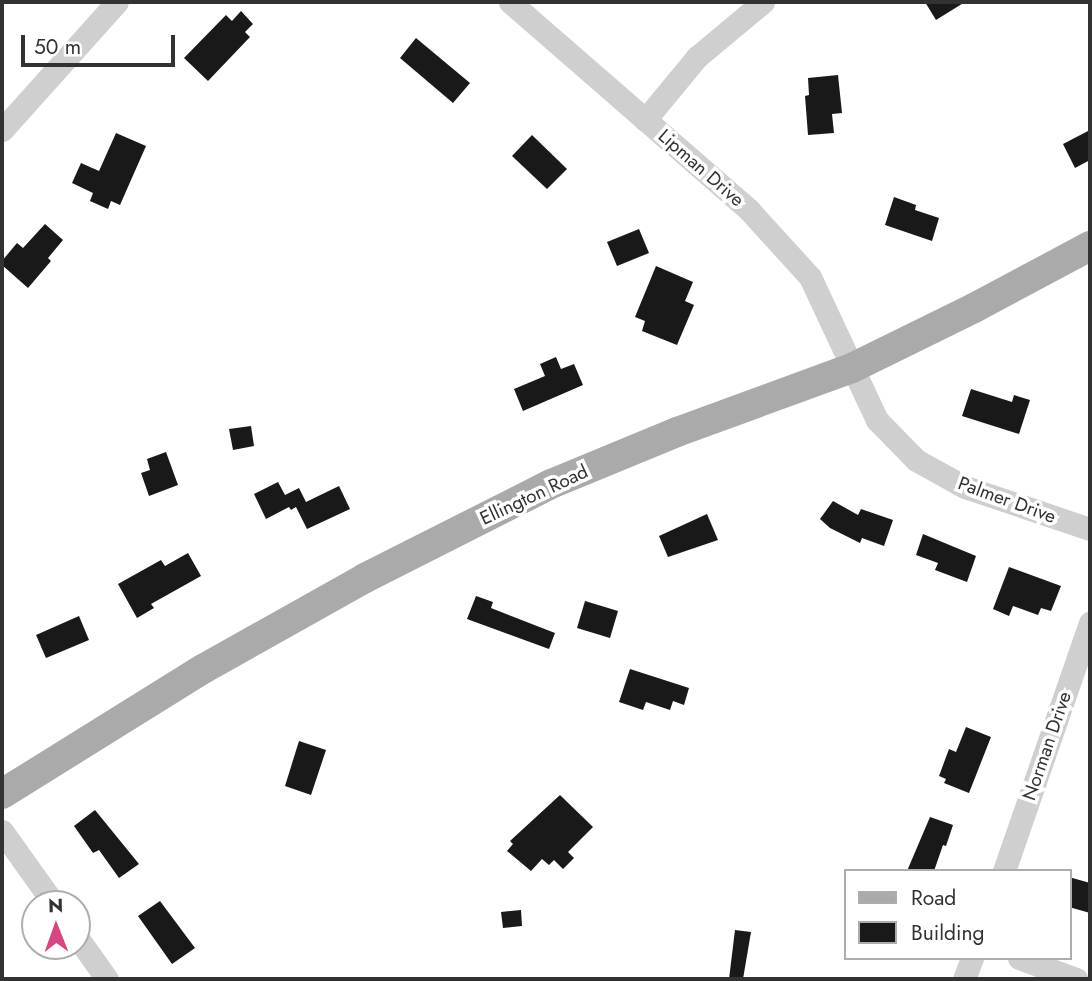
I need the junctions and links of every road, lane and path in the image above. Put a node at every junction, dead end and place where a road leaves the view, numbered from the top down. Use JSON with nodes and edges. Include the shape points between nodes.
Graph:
{"nodes":[{"id":1,"x":117,"y":2,"type":"edge"},
{"id":2,"x":510,"y":2,"type":"edge"},
{"id":3,"x":764,"y":2,"type":"edge"},
{"id":4,"x":645,"y":120,"type":"junction"},
{"id":5,"x":2,"y":130,"type":"edge"},
{"id":6,"x":1090,"y":246,"type":"edge"},
{"id":7,"x":852,"y":368,"type":"junction"},
{"id":8,"x":1090,"y":529,"type":"edge"},
{"id":9,"x":1090,"y":622,"type":"edge"},
{"id":10,"x":2,"y":794,"type":"edge"},
{"id":11,"x":2,"y":831,"type":"edge"},
{"id":12,"x":1005,"y":869,"type":"edge"},
{"id":13,"x":44,"y":890,"type":"edge"},
{"id":14,"x":91,"y":957,"type":"edge"},
{"id":15,"x":971,"y":960,"type":"edge"},
{"id":16,"x":1024,"y":960,"type":"edge"},
{"id":17,"x":107,"y":979,"type":"edge"},
{"id":18,"x":964,"y":979,"type":"edge"},
{"id":19,"x":1076,"y":979,"type":"edge"}],
"edges":[{"from":1,"to":5,"type":"street"},
{"from":2,"to":4,"type":"street","name":"Lipman Drive"},
{"from":3,"to":4,"type":"street","via":[[697,57]]},
{"from":4,"to":7,"type":"street","name":"Lipman Drive","via":[[748,209],[810,277]]},
{"from":6,"to":7,"type":"main road","name":"Ellington Road"},
{"from":7,"to":8,"type":"street","name":"Palmer Drive","via":[[877,420],[916,460],[965,486]]},
{"from":7,"to":10,"type":"main road","name":"Ellington Road","via":[[677,432],[526,497],[365,578],[203,669]]},
{"from":9,"to":12,"type":"street","name":"Norman Drive"},
{"from":11,"to":13,"type":"street"},
{"from":14,"to":17,"type":"street"},
{"from":15,"to":18,"type":"street"},
{"from":16,"to":19,"type":"street"}]}
